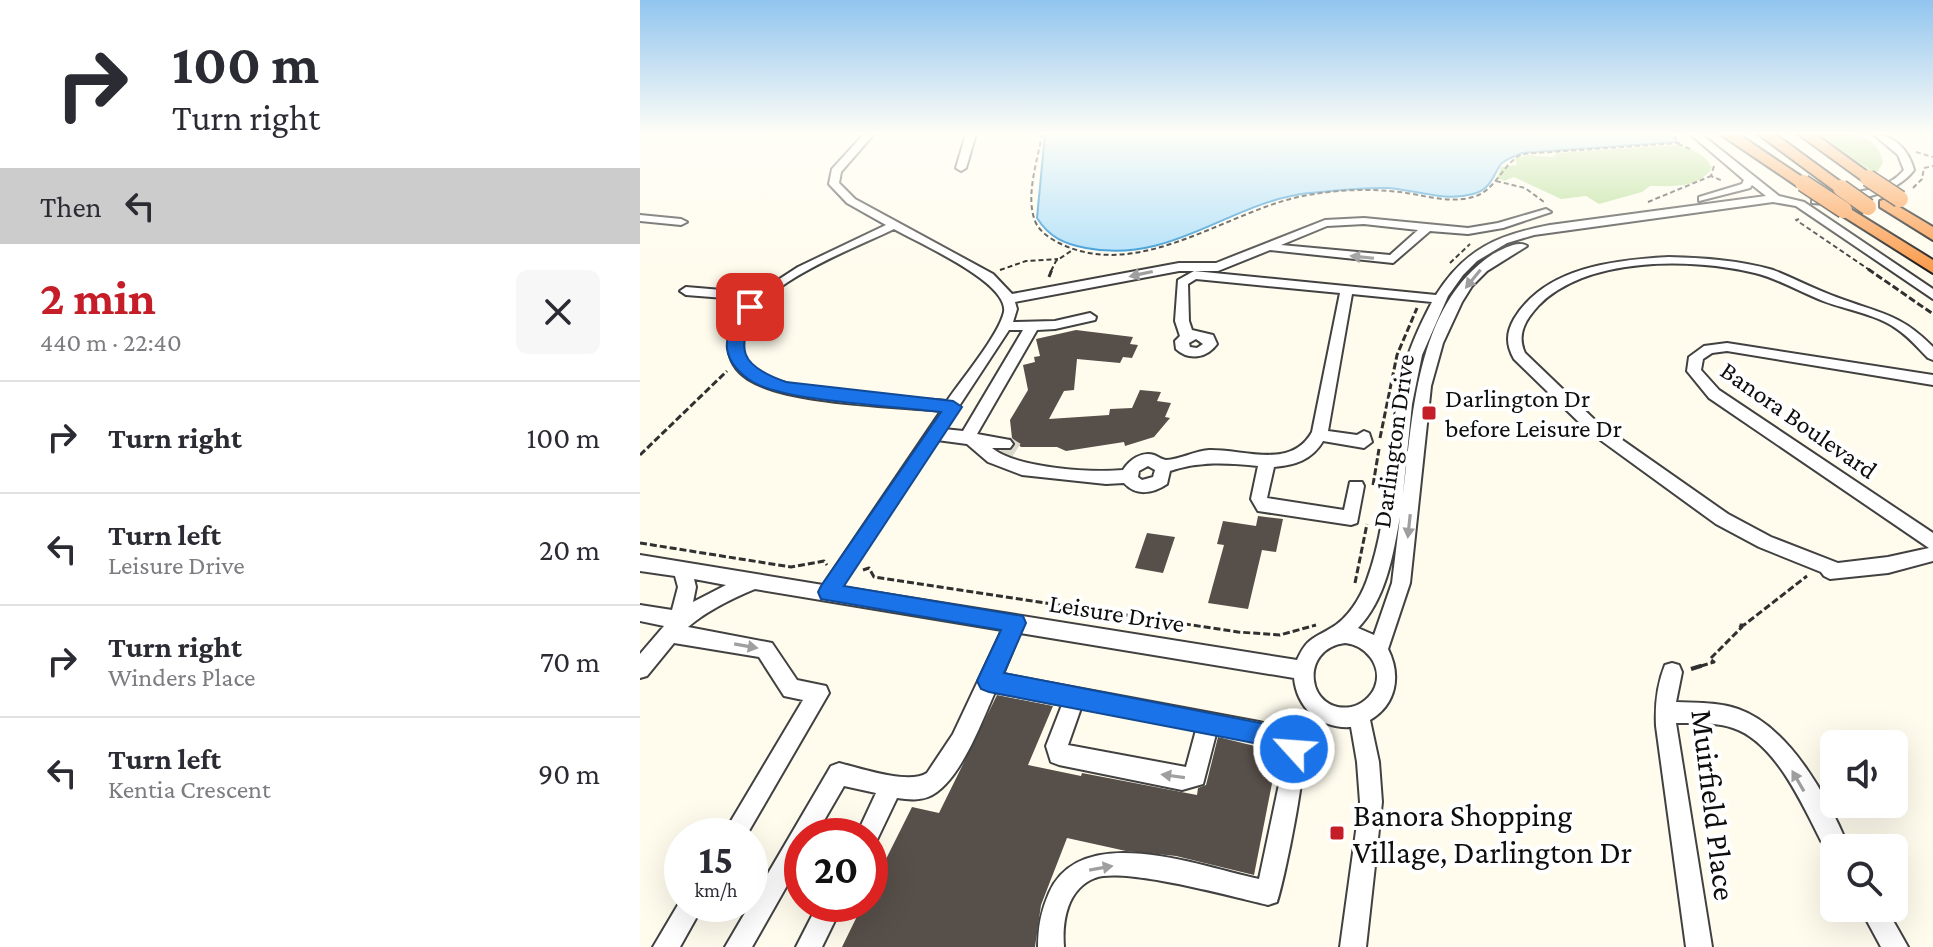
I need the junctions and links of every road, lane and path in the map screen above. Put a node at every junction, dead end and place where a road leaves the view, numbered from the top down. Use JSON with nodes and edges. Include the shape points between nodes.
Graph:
{"nodes":[{"id":1,"x":835,"y":178,"type":"edge"},
{"id":2,"x":1037,"y":178,"type":"edge"},
{"id":3,"x":1498,"y":178,"type":"edge"},
{"id":4,"x":1717,"y":178,"type":"edge"},
{"id":5,"x":1747,"y":178,"type":"edge"},
{"id":6,"x":1751,"y":178,"type":"edge"},
{"id":7,"x":1796,"y":178,"type":"edge"},
{"id":8,"x":1846,"y":178,"type":"edge"},
{"id":9,"x":1848,"y":178,"type":"edge"},
{"id":10,"x":1850,"y":178,"type":"edge"},
{"id":11,"x":1905,"y":178,"type":"edge"},
{"id":12,"x":1496,"y":181,"type":"junction"},
{"id":13,"x":1855,"y":183,"type":"junction"},
{"id":14,"x":1734,"y":185,"type":"dead end"},
{"id":15,"x":1885,"y":203,"type":"junction"},
{"id":16,"x":1549,"y":209,"type":"joint"},
{"id":17,"x":1792,"y":211,"type":"junction"},
{"id":18,"x":1660,"y":213,"type":"junction"},
{"id":19,"x":640,"y":218,"type":"edge"},
{"id":20,"x":681,"y":222,"type":"dead end"},
{"id":21,"x":1933,"y":222,"type":"edge"},
{"id":22,"x":894,"y":225,"type":"junction"},
{"id":23,"x":1426,"y":228,"type":"junction"},
{"id":24,"x":1477,"y":230,"type":"junction"},
{"id":25,"x":1461,"y":231,"type":"junction"},
{"id":26,"x":1525,"y":234,"type":"junction"},
{"id":27,"x":1933,"y":235,"type":"edge"},
{"id":28,"x":1268,"y":246,"type":"junction"},
{"id":29,"x":1074,"y":249,"type":"junction"},
{"id":30,"x":1933,"y":252,"type":"edge"},
{"id":31,"x":1058,"y":259,"type":"junction"},
{"id":32,"x":1933,"y":268,"type":"edge"},
{"id":33,"x":1461,"y":269,"type":"junction"},
{"id":34,"x":1000,"y":270,"type":"dead end"},
{"id":35,"x":1045,"y":281,"type":"dead end"},
{"id":36,"x":1347,"y":289,"type":"junction"},
{"id":37,"x":686,"y":291,"type":"dead end"},
{"id":38,"x":1933,"y":295,"type":"edge"},
{"id":39,"x":761,"y":297,"type":"junction"},
{"id":40,"x":1008,"y":299,"type":"junction"},
{"id":41,"x":1440,"y":299,"type":"junction"},
{"id":42,"x":1933,"y":307,"type":"edge"},
{"id":43,"x":1933,"y":314,"type":"edge"},
{"id":44,"x":1090,"y":317,"type":"dead end"},
{"id":45,"x":1005,"y":326,"type":"junction"},
{"id":46,"x":1032,"y":326,"type":"junction"},
{"id":47,"x":1187,"y":337,"type":"dead end"},
{"id":48,"x":1933,"y":355,"type":"edge"},
{"id":49,"x":727,"y":371,"type":"dead end"},
{"id":50,"x":1933,"y":380,"type":"edge"},
{"id":51,"x":953,"y":407,"type":"junction"},
{"id":52,"x":936,"y":434,"type":"junction"},
{"id":53,"x":1320,"y":435,"type":"junction"},
{"id":54,"x":1364,"y":437,"type":"dead end"},
{"id":55,"x":969,"y":438,"type":"junction"},
{"id":56,"x":640,"y":455,"type":"edge"},
{"id":57,"x":1267,"y":461,"type":"junction"},
{"id":58,"x":1022,"y":469,"type":"junction"},
{"id":59,"x":1356,"y":486,"type":"dead end"},
{"id":60,"x":1933,"y":542,"type":"edge"},
{"id":61,"x":640,"y":543,"type":"edge"},
{"id":62,"x":1933,"y":554,"type":"edge"},
{"id":63,"x":640,"y":563,"type":"edge"},
{"id":64,"x":827,"y":565,"type":"dead end"},
{"id":65,"x":682,"y":570,"type":"junction"},
{"id":66,"x":1806,"y":577,"type":"dead end"},
{"id":67,"x":755,"y":581,"type":"junction"},
{"id":68,"x":828,"y":592,"type":"junction"},
{"id":69,"x":640,"y":613,"type":"edge"},
{"id":70,"x":1015,"y":623,"type":"junction"},
{"id":71,"x":674,"y":627,"type":"junction"},
{"id":72,"x":1337,"y":636,"type":"junction"},
{"id":73,"x":1377,"y":652,"type":"junction"},
{"id":74,"x":1707,"y":665,"type":"dead end"},
{"id":75,"x":640,"y":669,"type":"edge"},
{"id":76,"x":1302,"y":670,"type":"junction"},
{"id":77,"x":1672,"y":672,"type":"dead end"},
{"id":78,"x":989,"y":681,"type":"junction"},
{"id":79,"x":1075,"y":696,"type":"junction"},
{"id":80,"x":1665,"y":712,"type":"junction"},
{"id":81,"x":1359,"y":715,"type":"junction"},
{"id":82,"x":1208,"y":722,"type":"junction"},
{"id":83,"x":892,"y":784,"type":"junction"},
{"id":84,"x":744,"y":818,"type":"edge"},
{"id":85,"x":813,"y":818,"type":"edge"},
{"id":86,"x":876,"y":818,"type":"edge"},
{"id":87,"x":1829,"y":834,"type":"edge"},
{"id":88,"x":784,"y":867,"type":"edge"},
{"id":89,"x":681,"y":922,"type":"edge"},
{"id":90,"x":822,"y":922,"type":"edge"},
{"id":91,"x":1880,"y":922,"type":"edge"},
{"id":92,"x":1358,"y":946,"type":"edge"},
{"id":93,"x":666,"y":947,"type":"edge"},
{"id":94,"x":738,"y":947,"type":"edge"},
{"id":95,"x":809,"y":947,"type":"edge"},
{"id":96,"x":1051,"y":947,"type":"edge"},
{"id":97,"x":1699,"y":947,"type":"edge"},
{"id":98,"x":1895,"y":947,"type":"edge"}],
"edges":[{"from":1,"to":22,"type":"street","via":[[834,184],[851,201]]},
{"from":2,"to":29,"type":"path","via":[[1033,219],[1044,233]]},
{"from":3,"to":12,"type":"path"},
{"from":4,"to":14,"type":"path"},
{"from":5,"to":18,"type":"street","via":[[1744,187]]},
{"from":6,"to":17,"type":"street"},
{"from":7,"to":32,"type":"highway","bridge":true},
{"from":8,"to":13,"type":"highway"},
{"from":9,"to":13,"type":"highway"},
{"from":10,"to":13,"type":"highway"},
{"from":11,"to":17,"type":"street","via":[[1887,188]]},
{"from":12,"to":16,"type":"path","via":[[1525,188]]},
{"from":12,"to":29,"type":"path","via":[[1481,194],[1457,199],[1364,190],[1307,195],[1262,207],[1161,248],[1120,254]]},
{"from":13,"to":15,"type":"highway","bridge":true},
{"from":13,"to":15,"type":"highway","bridge":true},
{"from":15,"to":21,"type":"highway"},
{"from":15,"to":27,"type":"highway"},
{"from":15,"to":30,"type":"highway"},
{"from":16,"to":24,"type":"street"},
{"from":17,"to":18,"type":"street","name":"Darlington Drive"},
{"from":17,"to":38,"type":"street"},
{"from":17,"to":42,"type":"street"},
{"from":17,"to":43,"type":"path"},
{"from":17,"to":73,"type":"street","name":"Darlington Drive","one_way":true,"via":[[1535,241],[1507,250],[1477,272],[1444,324],[1432,355],[1401,583]]},
{"from":18,"to":26,"type":"street","name":"Darlington Drive"},
{"from":19,"to":20,"type":"street"},
{"from":22,"to":39,"type":"street","via":[[796,273]]},
{"from":22,"to":40,"type":"street","via":[[989,277]]},
{"from":23,"to":25,"type":"street"},
{"from":23,"to":28,"type":"street","via":[[1337,221]]},
{"from":23,"to":28,"type":"street","one_way":true,"via":[[1393,259]]},
{"from":24,"to":25,"type":"street"},
{"from":24,"to":26,"type":"street","via":[[1490,238]]},
{"from":25,"to":33,"type":"street","via":[[1468,249]]},
{"from":26,"to":33,"type":"street","name":"Darlington Drive","via":[[1486,248]]},
{"from":28,"to":40,"type":"street","one_way":true,"via":[[1218,267],[1177,267]]},
{"from":29,"to":31,"type":"path"},
{"from":31,"to":34,"type":"path"},
{"from":31,"to":35,"type":"path"},
{"from":33,"to":41,"type":"street","name":"Darlington Drive"},
{"from":36,"to":41,"type":"street"},
{"from":36,"to":47,"type":"street","via":[[1191,276],[1182,285],[1182,327]]},
{"from":36,"to":53,"type":"street"},
{"from":37,"to":39,"type":"street"},
{"from":39,"to":51,"type":"street","via":[[743,318],[734,344],[740,362],[754,376],[785,387]]},
{"from":40,"to":45,"type":"street","via":[[1011,309]]},
{"from":41,"to":72,"type":"street","name":"Darlington Drive","via":[[1410,374],[1379,577],[1367,604]]},
{"from":44,"to":46,"type":"street"},
{"from":45,"to":46,"type":"street"},
{"from":45,"to":51,"type":"street"},
{"from":46,"to":55,"type":"street"},
{"from":48,"to":62,"type":"street","via":[[1902,325],[1758,270],[1666,261],[1611,267],[1563,283],[1530,306],[1513,343],[1519,356],[1593,427],[1736,527],[1834,570]]},
{"from":49,"to":56,"type":"path"},
{"from":50,"to":60,"type":"street","name":"Banora Boulevard","via":[[1727,347],[1696,357],[1694,371],[1714,394]]},
{"from":51,"to":52,"type":"street"},
{"from":52,"to":55,"type":"street"},
{"from":52,"to":68,"type":"street"},
{"from":53,"to":54,"type":"street","via":[[1364,442]]},
{"from":53,"to":57,"type":"street","via":[[1301,456]]},
{"from":55,"to":58,"type":"street","via":[[994,458]]},
{"from":55,"to":58,"type":"street","via":[[1010,448]]},
{"from":57,"to":58,"type":"street","via":[[1202,456],[1163,467],[1161,480],[1150,486],[1137,486],[1129,476]]},
{"from":57,"to":59,"type":"street","via":[[1259,499],[1264,506],[1351,518]]},
{"from":61,"to":64,"type":"path","via":[[791,567],[824,561]]},
{"from":63,"to":65,"type":"street","name":"Leisure Drive"},
{"from":65,"to":67,"type":"street","name":"Leisure Drive"},
{"from":65,"to":71,"type":"street","via":[[687,587]]},
{"from":66,"to":74,"type":"path","via":[[1740,623],[1742,627]]},
{"from":67,"to":68,"type":"street","name":"Leisure Drive"},
{"from":67,"to":71,"type":"street","via":[[704,602]]},
{"from":68,"to":70,"type":"street","name":"Leisure Drive"},
{"from":69,"to":71,"type":"street"},
{"from":70,"to":76,"type":"street","name":"Leisure Drive"},
{"from":70,"to":78,"type":"street"},
{"from":71,"to":75,"type":"street"},
{"from":71,"to":84,"type":"street","one_way":true,"via":[[765,649],[791,689],[819,693]]},
{"from":72,"to":73,"type":"street","via":[[1359,638]]},
{"from":72,"to":76,"type":"street","via":[[1309,651]]},
{"from":73,"to":81,"type":"street","via":[[1387,671],[1385,693]]},
{"from":76,"to":81,"type":"street","via":[[1303,684],[1318,707],[1345,717]]},
{"from":77,"to":80,"type":"street","name":"Muirfield Place"},
{"from":78,"to":79,"type":"street"},
{"from":78,"to":83,"type":"street","via":[[937,782],[925,788]]},
{"from":79,"to":82,"type":"street"},
{"from":82,"to":79,"type":"street","one_way":true,"via":[[1195,776],[1182,779],[1059,754],[1057,746]]},
{"from":87,"to":80,"type":"street","one_way":true,"via":[[1783,754],[1761,731],[1724,716]]},
{"from":80,"to":97,"type":"street","name":"Muirfield Place"},
{"from":81,"to":92,"type":"street","via":[[1371,802]]},
{"from":96,"to":82,"type":"street","one_way":true,"via":[[1055,906],[1071,878],[1100,865],[1268,893],[1294,749],[1286,740]]},
{"from":83,"to":85,"type":"street","via":[[839,774]]},
{"from":83,"to":86,"type":"street"},
{"from":88,"to":94,"type":"street"},
{"from":89,"to":93,"type":"street"},
{"from":90,"to":95,"type":"street"},
{"from":91,"to":98,"type":"street"}]}
